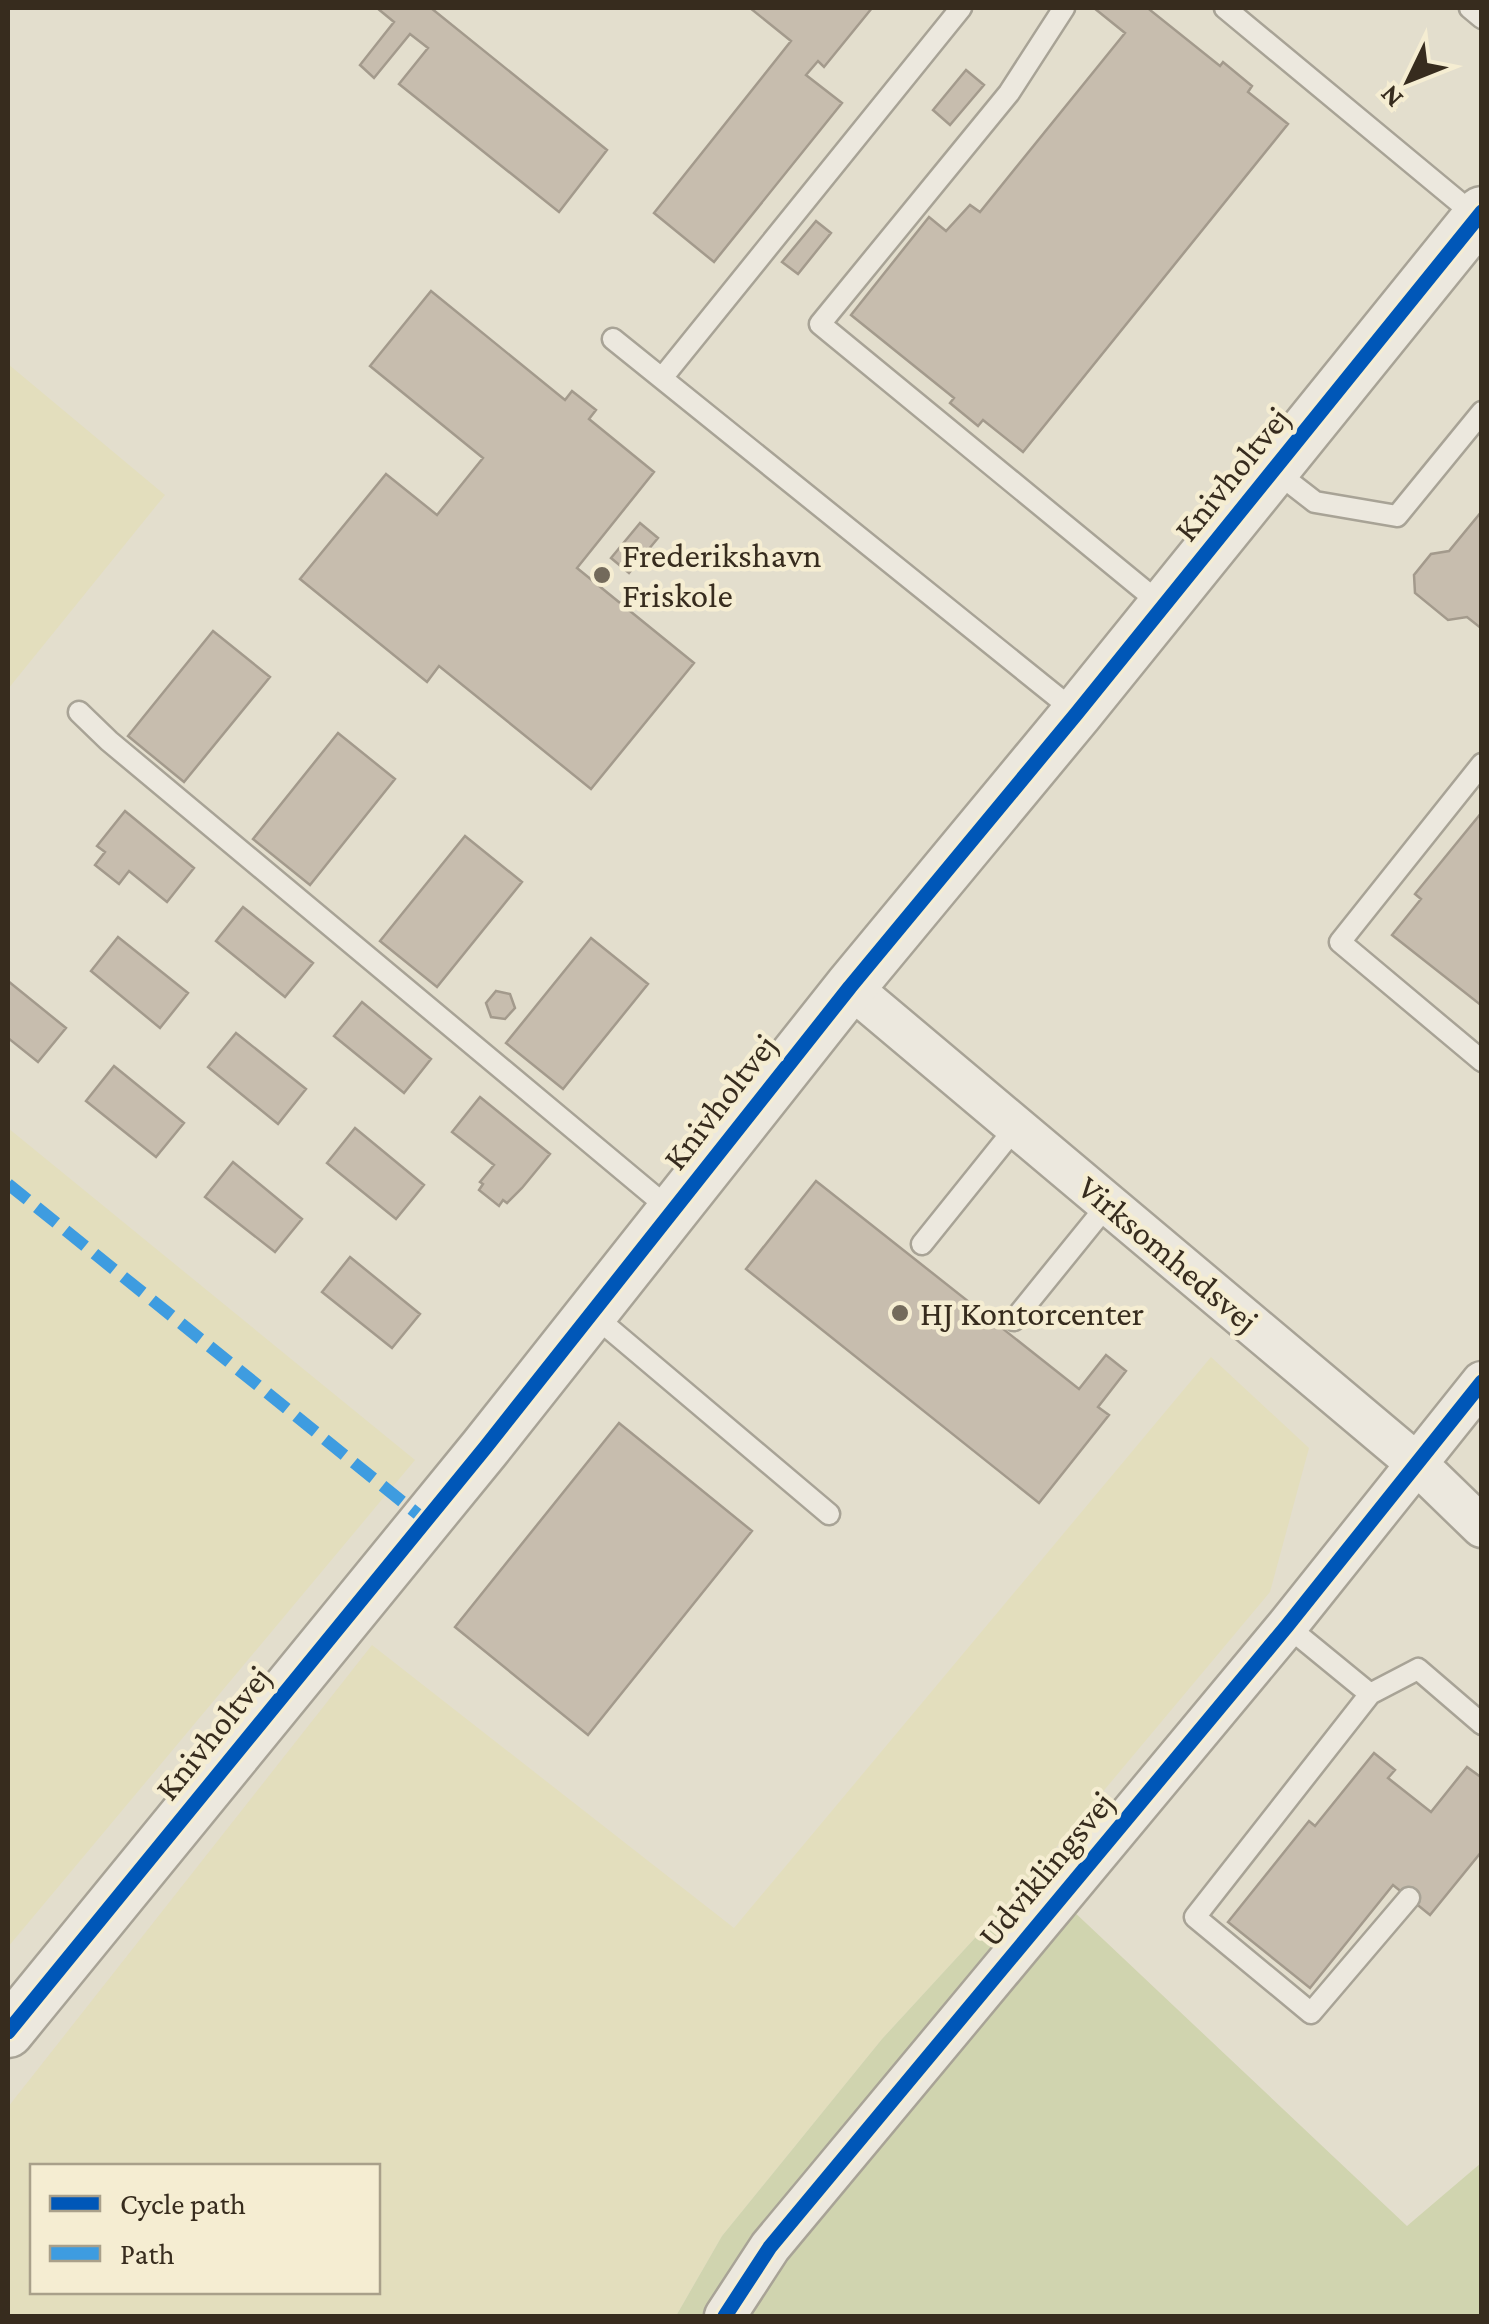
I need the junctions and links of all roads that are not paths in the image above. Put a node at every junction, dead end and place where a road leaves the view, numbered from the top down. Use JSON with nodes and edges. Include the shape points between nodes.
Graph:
{"nodes":[{"id":1,"x":962,"y":8,"type":"edge"},
{"id":2,"x":1064,"y":8,"type":"edge"},
{"id":3,"x":1224,"y":8,"type":"edge"},
{"id":4,"x":1470,"y":8,"type":"edge"},
{"id":5,"x":1482,"y":18,"type":"edge"},
{"id":6,"x":1480,"y":214,"type":"edge"},
{"id":7,"x":613,"y":339,"type":"dead end"},
{"id":8,"x":662,"y":378,"type":"junction"},
{"id":9,"x":1482,"y":412,"type":"edge"},
{"id":10,"x":1274,"y":470,"type":"junction"},
{"id":11,"x":1163,"y":606,"type":"junction"},
{"id":12,"x":79,"y":712,"type":"dead end"},
{"id":13,"x":1077,"y":712,"type":"junction"},
{"id":14,"x":1482,"y":764,"type":"edge"},
{"id":15,"x":850,"y":987,"type":"junction"},
{"id":16,"x":1482,"y":1061,"type":"edge"},
{"id":17,"x":1016,"y":1127,"type":"junction"},
{"id":18,"x":1108,"y":1204,"type":"junction"},
{"id":19,"x":672,"y":1211,"type":"junction"},
{"id":20,"x":922,"y":1244,"type":"dead end"},
{"id":21,"x":591,"y":1314,"type":"junction"},
{"id":22,"x":1014,"y":1320,"type":"dead end"},
{"id":23,"x":1482,"y":1382,"type":"edge"},
{"id":24,"x":1416,"y":1463,"type":"junction"},
{"id":25,"x":829,"y":1514,"type":"dead end"},
{"id":26,"x":1482,"y":1527,"type":"edge"},
{"id":27,"x":1287,"y":1626,"type":"junction"},
{"id":28,"x":1370,"y":1694,"type":"junction"},
{"id":29,"x":1482,"y":1724,"type":"edge"},
{"id":30,"x":1408,"y":1898,"type":"dead end"},
{"id":31,"x":8,"y":2032,"type":"edge"},
{"id":32,"x":725,"y":2316,"type":"edge"}],
"edges":[{"from":1,"to":8,"type":"lane"},
{"from":2,"to":11,"type":"lane","via":[[1009,93],[820,324]]},
{"from":3,"to":6,"type":"lane"},
{"from":4,"to":5,"type":"lane"},
{"from":6,"to":10,"type":"street","name":"Knivholtvej"},
{"from":7,"to":8,"type":"lane"},
{"from":8,"to":13,"type":"lane"},
{"from":9,"to":10,"type":"lane","via":[[1397,516],[1316,502]]},
{"from":10,"to":11,"type":"street","name":"Knivholtvej"},
{"from":11,"to":13,"type":"street","name":"Knivholtvej"},
{"from":12,"to":19,"type":"lane"},
{"from":13,"to":15,"type":"street","name":"Knivholtvej"},
{"from":14,"to":16,"type":"lane","via":[[1340,942]]},
{"from":15,"to":17,"type":"street","name":"Virksomhedsvej"},
{"from":15,"to":19,"type":"street","name":"Knivholtvej"},
{"from":17,"to":18,"type":"street","name":"Virksomhedsvej"},
{"from":17,"to":20,"type":"lane"},
{"from":18,"to":22,"type":"lane"},
{"from":18,"to":24,"type":"street","name":"Virksomhedsvej"},
{"from":19,"to":21,"type":"street","name":"Knivholtvej"},
{"from":21,"to":25,"type":"lane"},
{"from":21,"to":31,"type":"street","name":"Knivholtvej"},
{"from":23,"to":24,"type":"street","name":"Udviklingsvej"},
{"from":24,"to":26,"type":"street","name":"Virksomhedsvej"},
{"from":24,"to":27,"type":"street","name":"Udviklingsvej"},
{"from":27,"to":28,"type":"lane"},
{"from":27,"to":32,"type":"street","name":"Udviklingsvej","via":[[770,2248]]},
{"from":28,"to":29,"type":"lane","via":[[1418,1670]]},
{"from":28,"to":30,"type":"lane","via":[[1195,1917],[1311,2013]]}]}
